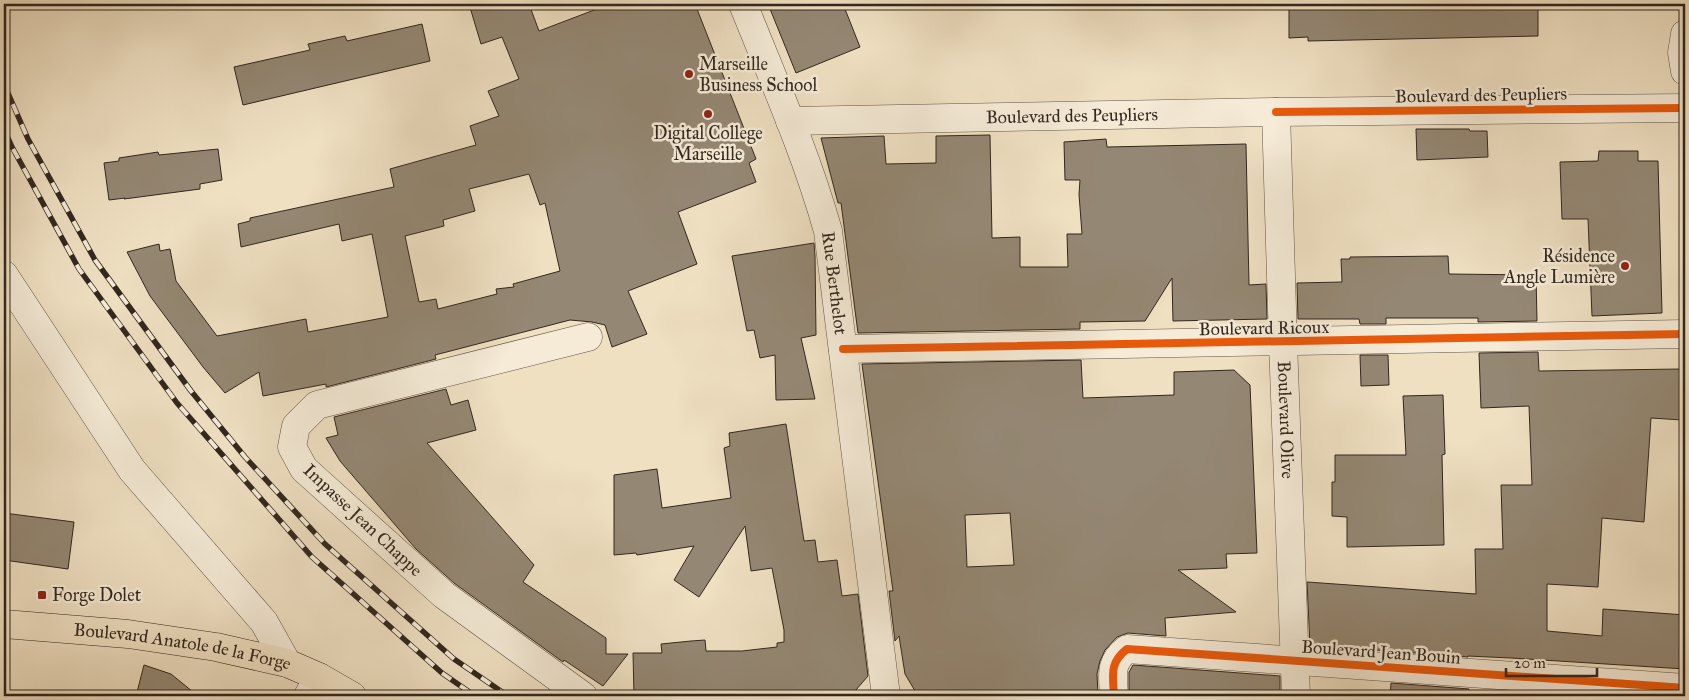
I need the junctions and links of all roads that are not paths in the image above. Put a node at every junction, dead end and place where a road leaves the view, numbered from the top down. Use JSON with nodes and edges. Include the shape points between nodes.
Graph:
{"nodes":[{"id":1,"x":743,"y":4,"type":"edge"},
{"id":2,"x":1685,"y":34,"type":"edge"},
{"id":3,"x":1685,"y":70,"type":"edge"},
{"id":4,"x":1685,"y":108,"type":"edge"},
{"id":5,"x":1276,"y":112,"type":"junction"},
{"id":6,"x":790,"y":120,"type":"junction"},
{"id":7,"x":4,"y":275,"type":"edge"},
{"id":8,"x":1685,"y":334,"type":"edge"},
{"id":9,"x":588,"y":338,"type":"dead end"},
{"id":10,"x":1282,"y":342,"type":"junction"},
{"id":11,"x":843,"y":349,"type":"junction"},
{"id":12,"x":4,"y":624,"type":"edge"},
{"id":13,"x":1295,"y":661,"type":"junction"},
{"id":14,"x":287,"y":663,"type":"junction"},
{"id":15,"x":313,"y":687,"type":"edge"},
{"id":16,"x":1685,"y":688,"type":"edge"},
{"id":17,"x":352,"y":696,"type":"edge"},
{"id":18,"x":583,"y":696,"type":"edge"},
{"id":19,"x":886,"y":696,"type":"edge"},
{"id":20,"x":1114,"y":696,"type":"edge"},
{"id":21,"x":1296,"y":696,"type":"edge"}],
"edges":[{"from":1,"to":6,"type":"street","name":"Rue Berthelot"},
{"from":2,"to":3,"type":"street","via":[[1682,53]]},
{"from":4,"to":5,"type":"street","name":"Boulevard des Peupliers"},
{"from":5,"to":6,"type":"street","name":"Boulevard des Peupliers"},
{"from":5,"to":10,"type":"street","name":"Boulevard Olive"},
{"from":6,"to":11,"type":"street","name":"Rue Berthelot","via":[[828,231]]},
{"from":7,"to":14,"type":"street","via":[[132,470],[264,622]]},
{"from":8,"to":10,"type":"street","name":"Boulevard Ricoux"},
{"from":9,"to":18,"type":"street","name":"Impasse Jean Chappe","via":[[317,404],[296,426],[292,447],[304,469],[444,594]]},
{"from":10,"to":11,"type":"street","name":"Boulevard Ricoux"},
{"from":10,"to":13,"type":"street","name":"Boulevard Olive"},
{"from":11,"to":19,"type":"street","name":"Rue Berthelot"},
{"from":12,"to":14,"type":"main road","name":"Boulevard Anatole de la Forge","via":[[128,634],[216,647]]},
{"from":13,"to":16,"type":"street","name":"Boulevard Jean Bouin"},
{"from":13,"to":20,"type":"street","name":"Boulevard Jean Bouin","via":[[1127,649],[1118,656],[1114,665]]},
{"from":13,"to":21,"type":"street","name":"Boulevard Olive"},
{"from":14,"to":15,"type":"main road","name":"Boulevard Anatole de la Forge"},
{"from":15,"to":17,"type":"main road","name":"Boulevard Anatole de la Forge"}]}
